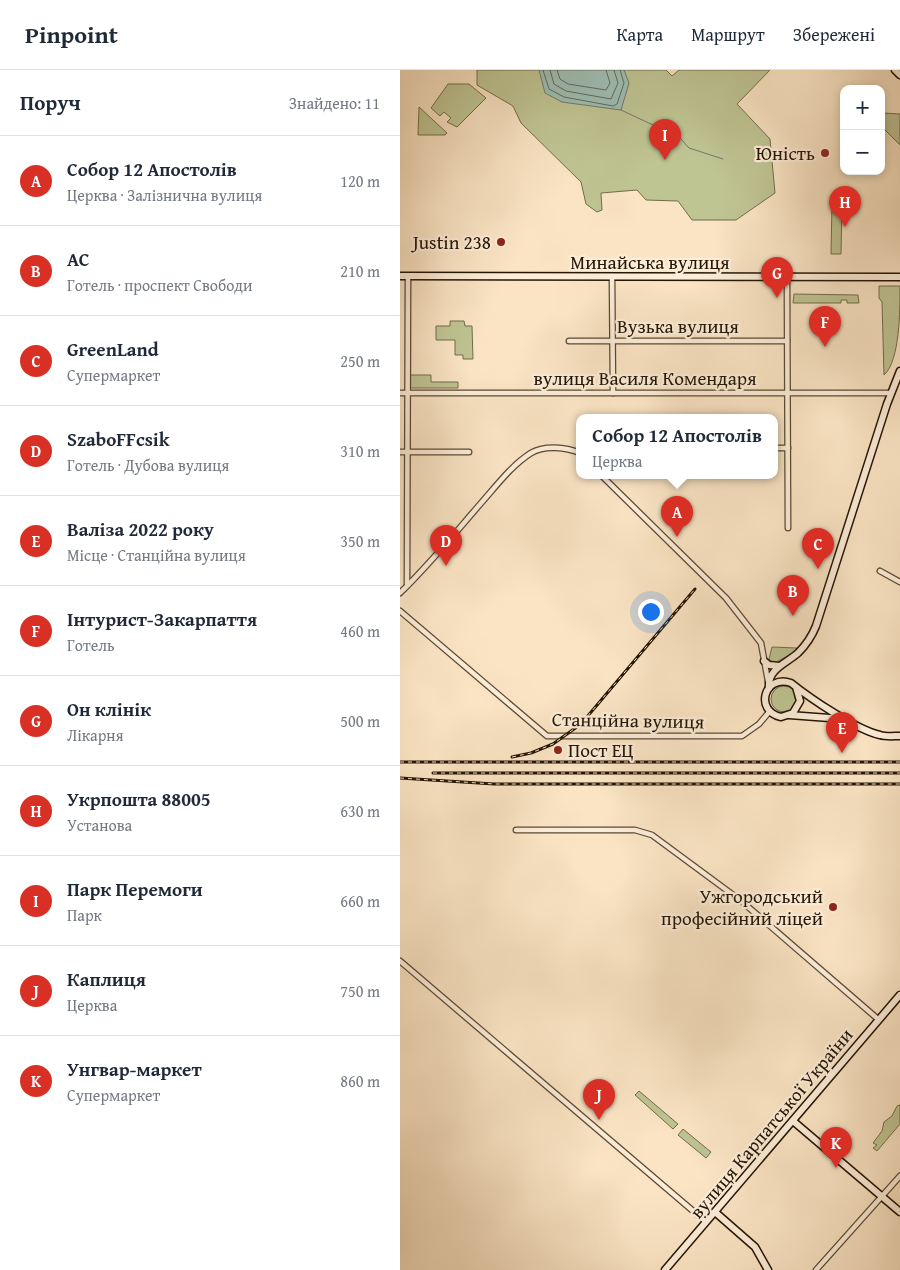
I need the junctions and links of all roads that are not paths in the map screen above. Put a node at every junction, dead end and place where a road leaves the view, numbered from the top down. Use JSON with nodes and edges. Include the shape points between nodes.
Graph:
{"nodes":[{"id":1,"x":895,"y":70,"type":"edge"},
{"id":2,"x":900,"y":75,"type":"edge"},
{"id":3,"x":400,"y":276,"type":"edge"},
{"id":4,"x":408,"y":276,"type":"junction"},
{"id":5,"x":612,"y":276,"type":"junction"},
{"id":6,"x":787,"y":277,"type":"junction"},
{"id":7,"x":900,"y":277,"type":"edge"},
{"id":8,"x":569,"y":341,"type":"dead end"},
{"id":9,"x":612,"y":341,"type":"junction"},
{"id":10,"x":787,"y":341,"type":"junction"},
{"id":11,"x":900,"y":371,"type":"edge"},
{"id":12,"x":400,"y":393,"type":"edge"},
{"id":13,"x":408,"y":393,"type":"junction"},
{"id":14,"x":612,"y":393,"type":"junction"},
{"id":15,"x":787,"y":393,"type":"junction"},
{"id":16,"x":890,"y":393,"type":"junction"},
{"id":17,"x":778,"y":448,"type":"edge"},
{"id":18,"x":788,"y":448,"type":"junction"},
{"id":19,"x":576,"y":451,"type":"edge"},
{"id":20,"x":400,"y":452,"type":"edge"},
{"id":21,"x":408,"y":452,"type":"junction"},
{"id":22,"x":469,"y":452,"type":"dead end"},
{"id":23,"x":605,"y":479,"type":"edge"},
{"id":24,"x":400,"y":507,"type":"edge"},
{"id":25,"x":408,"y":507,"type":"junction"},
{"id":26,"x":788,"y":528,"type":"dead end"},
{"id":27,"x":880,"y":571,"type":"dead end"},
{"id":28,"x":900,"y":582,"type":"edge"},
{"id":29,"x":407,"y":584,"type":"junction"},
{"id":30,"x":400,"y":593,"type":"edge"},
{"id":31,"x":400,"y":611,"type":"edge"},
{"id":32,"x":764,"y":661,"type":"junction"},
{"id":33,"x":782,"y":665,"type":"junction"},
{"id":34,"x":786,"y":682,"type":"junction"},
{"id":35,"x":769,"y":684,"type":"junction"},
{"id":36,"x":796,"y":687,"type":"junction"},
{"id":37,"x":770,"y":711,"type":"junction"},
{"id":38,"x":789,"y":716,"type":"junction"},
{"id":39,"x":845,"y":719,"type":"junction"},
{"id":40,"x":900,"y":736,"type":"edge"},
{"id":41,"x":516,"y":830,"type":"dead end"},
{"id":42,"x":400,"y":961,"type":"edge"},
{"id":43,"x":900,"y":995,"type":"edge"},
{"id":44,"x":879,"y":1020,"type":"junction"},
{"id":45,"x":792,"y":1121,"type":"junction"},
{"id":46,"x":900,"y":1176,"type":"edge"},
{"id":47,"x":882,"y":1196,"type":"junction"},
{"id":48,"x":715,"y":1212,"type":"junction"},
{"id":49,"x":900,"y":1212,"type":"edge"},
{"id":50,"x":706,"y":1222,"type":"junction"},
{"id":51,"x":665,"y":1270,"type":"edge"},
{"id":52,"x":768,"y":1270,"type":"edge"},
{"id":53,"x":816,"y":1270,"type":"edge"}],
"edges":[{"from":1,"to":2,"type":"main road"},
{"from":3,"to":4,"type":"main road","name":"Минайська вулиця"},
{"from":4,"to":5,"type":"main road","name":"Минайська вулиця"},
{"from":4,"to":13,"type":"street"},
{"from":5,"to":6,"type":"main road","name":"Минайська вулиця"},
{"from":5,"to":9,"type":"street"},
{"from":6,"to":7,"type":"main road","name":"Минайська вулиця"},
{"from":6,"to":10,"type":"street"},
{"from":8,"to":9,"type":"street","name":"Вузька вулиця"},
{"from":9,"to":10,"type":"street","name":"Вузька вулиця"},
{"from":9,"to":14,"type":"street"},
{"from":10,"to":15,"type":"street"},
{"from":11,"to":16,"type":"main road"},
{"from":12,"to":13,"type":"street","name":"вулиця Василя Комендаря"},
{"from":13,"to":14,"type":"street","name":"вулиця Василя Комендаря"},
{"from":13,"to":21,"type":"street"},
{"from":14,"to":15,"type":"street","name":"вулиця Василя Комендаря"},
{"from":15,"to":16,"type":"street","name":"вулиця Василя Комендаря"},
{"from":15,"to":18,"type":"street"},
{"from":16,"to":33,"type":"main road","via":[[816,626],[804,646]]},
{"from":17,"to":18,"type":"street"},
{"from":18,"to":26,"type":"street"},
{"from":19,"to":29,"type":"street","via":[[559,448],[531,454],[507,474]]},
{"from":20,"to":21,"type":"street"},
{"from":21,"to":22,"type":"street"},
{"from":21,"to":25,"type":"street"},
{"from":23,"to":32,"type":"street","via":[[726,598],[761,643]]},
{"from":24,"to":25,"type":"street"},
{"from":25,"to":29,"type":"street"},
{"from":27,"to":28,"type":"street"},
{"from":29,"to":30,"type":"street"},
{"from":31,"to":37,"type":"street","name":"Станційна вулиця","via":[[547,736],[742,736]]},
{"from":32,"to":33,"type":"main road","via":[[769,665]]},
{"from":32,"to":35,"type":"street"},
{"from":33,"to":34,"type":"main road","via":[[780,672]]},
{"from":33,"to":35,"type":"main road"},
{"from":34,"to":35,"type":"main road"},
{"from":34,"to":36,"type":"main road"},
{"from":35,"to":37,"type":"main road","via":[[765,701]]},
{"from":36,"to":38,"type":"main road","via":[[800,701],[797,710]]},
{"from":36,"to":39,"type":"main road"},
{"from":37,"to":38,"type":"main road","via":[[777,716]]},
{"from":38,"to":39,"type":"main road"},
{"from":39,"to":40,"type":"main road","via":[[880,735]]},
{"from":41,"to":44,"type":"street","via":[[635,830],[652,835],[740,900]]},
{"from":42,"to":50,"type":"street"},
{"from":43,"to":44,"type":"main road","name":"вулиця Карпатської України"},
{"from":44,"to":45,"type":"main road","name":"вулиця Карпатської України"},
{"from":45,"to":47,"type":"main road"},
{"from":45,"to":48,"type":"main road","name":"вулиця Карпатської України"},
{"from":46,"to":47,"type":"street"},
{"from":47,"to":49,"type":"main road"},
{"from":47,"to":53,"type":"street"},
{"from":48,"to":50,"type":"main road","name":"вулиця Карпатської України"},
{"from":48,"to":52,"type":"main road","via":[[755,1247]]},
{"from":50,"to":51,"type":"main road","name":"вулиця Карпатської України"}]}
